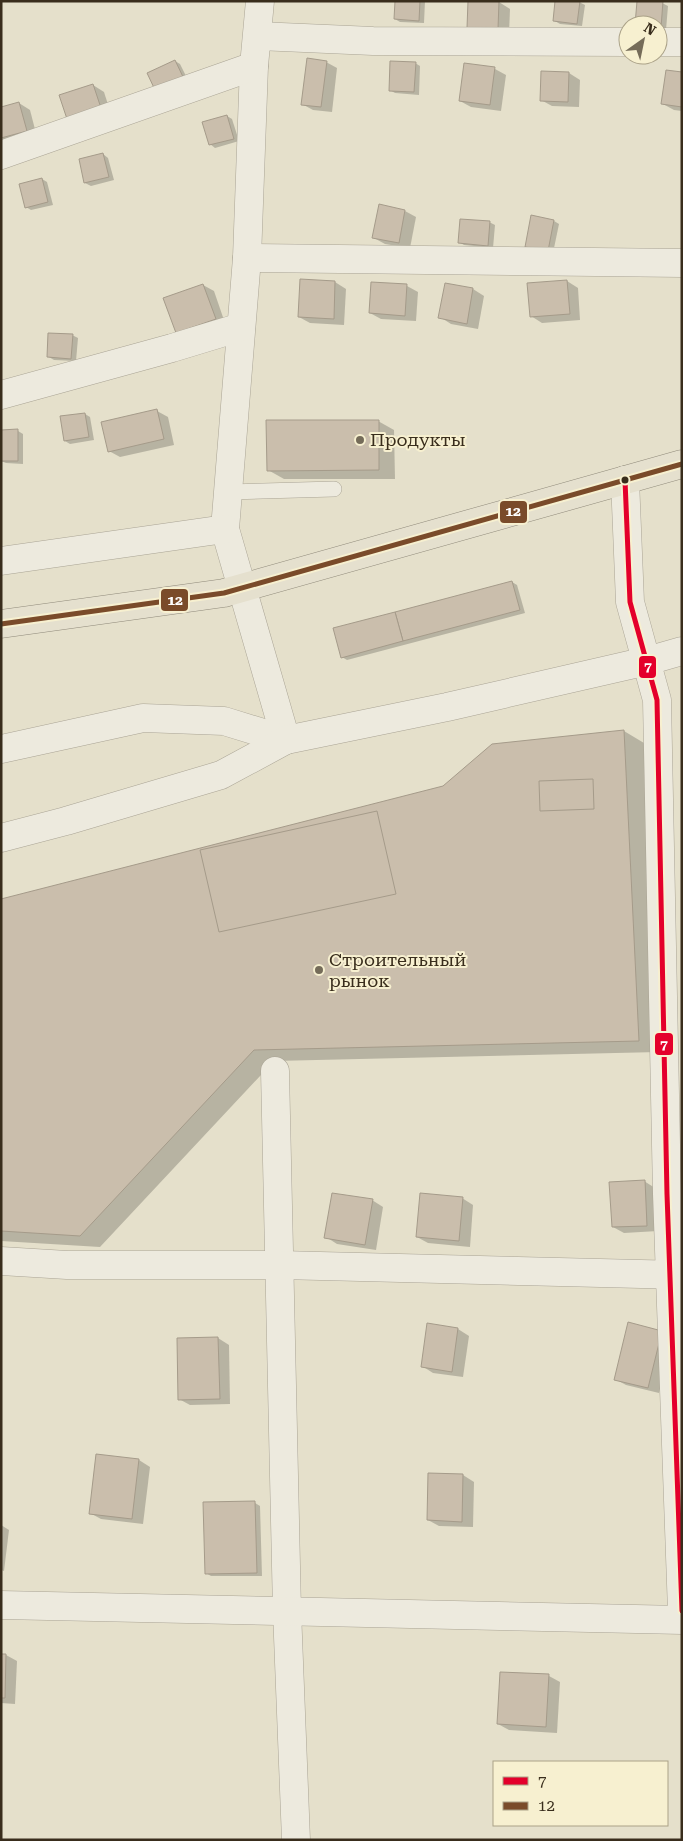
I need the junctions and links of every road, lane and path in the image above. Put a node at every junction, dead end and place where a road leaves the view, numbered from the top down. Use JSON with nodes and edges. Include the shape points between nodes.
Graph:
{"nodes":[{"id":1,"x":260,"y":1,"type":"edge"},
{"id":2,"x":258,"y":36,"type":"junction"},
{"id":3,"x":618,"y":42,"type":"edge"},
{"id":4,"x":668,"y":42,"type":"edge"},
{"id":5,"x":682,"y":42,"type":"edge"},
{"id":6,"x":254,"y":66,"type":"junction"},
{"id":7,"x":1,"y":155,"type":"edge"},
{"id":8,"x":247,"y":258,"type":"junction"},
{"id":9,"x":682,"y":263,"type":"edge"},
{"id":10,"x":241,"y":326,"type":"junction"},
{"id":11,"x":1,"y":395,"type":"edge"},
{"id":12,"x":682,"y":464,"type":"edge"},
{"id":13,"x":625,"y":480,"type":"junction"},
{"id":14,"x":334,"y":489,"type":"dead end"},
{"id":15,"x":228,"y":492,"type":"junction"},
{"id":16,"x":225,"y":529,"type":"junction"},
{"id":17,"x":1,"y":561,"type":"edge"},
{"id":18,"x":242,"y":588,"type":"junction"},
{"id":19,"x":1,"y":624,"type":"edge"},
{"id":20,"x":682,"y":651,"type":"edge"},
{"id":21,"x":647,"y":661,"type":"junction"},
{"id":22,"x":286,"y":740,"type":"junction"},
{"id":23,"x":1,"y":748,"type":"edge"},
{"id":24,"x":1,"y":838,"type":"edge"},
{"id":25,"x":275,"y":1071,"type":"dead end"},
{"id":26,"x":1,"y":1261,"type":"edge"},
{"id":27,"x":280,"y":1266,"type":"junction"},
{"id":28,"x":676,"y":1275,"type":"edge"},
{"id":29,"x":1,"y":1605,"type":"edge"},
{"id":30,"x":287,"y":1611,"type":"junction"},
{"id":31,"x":682,"y":1611,"type":"edge"},
{"id":32,"x":682,"y":1620,"type":"edge"},
{"id":33,"x":296,"y":1840,"type":"edge"}],
"edges":[{"from":1,"to":2,"type":"street"},
{"from":2,"to":3,"type":"street","via":[[373,41]]},
{"from":2,"to":6,"type":"street"},
{"from":4,"to":5,"type":"street"},
{"from":6,"to":7,"type":"street"},
{"from":6,"to":8,"type":"street"},
{"from":8,"to":9,"type":"street"},
{"from":8,"to":10,"type":"street"},
{"from":10,"to":11,"type":"street"},
{"from":10,"to":15,"type":"street"},
{"from":12,"to":13,"type":"main road"},
{"from":13,"to":18,"type":"main road"},
{"from":13,"to":21,"type":"street","via":[[630,602]]},
{"from":14,"to":15,"type":"lane"},
{"from":15,"to":16,"type":"street"},
{"from":16,"to":17,"type":"street"},
{"from":16,"to":18,"type":"street"},
{"from":18,"to":19,"type":"main road"},
{"from":18,"to":22,"type":"street"},
{"from":20,"to":21,"type":"street"},
{"from":21,"to":22,"type":"street"},
{"from":21,"to":28,"type":"street","via":[[657,700]]},
{"from":22,"to":23,"type":"street","via":[[224,720],[143,718]]},
{"from":22,"to":24,"type":"street","via":[[221,775]]},
{"from":25,"to":27,"type":"street"},
{"from":26,"to":27,"type":"street","via":[[67,1265]]},
{"from":27,"to":28,"type":"street"},
{"from":27,"to":30,"type":"street"},
{"from":28,"to":31,"type":"street"},
{"from":29,"to":30,"type":"street"},
{"from":30,"to":32,"type":"street"},
{"from":30,"to":33,"type":"street"}]}
